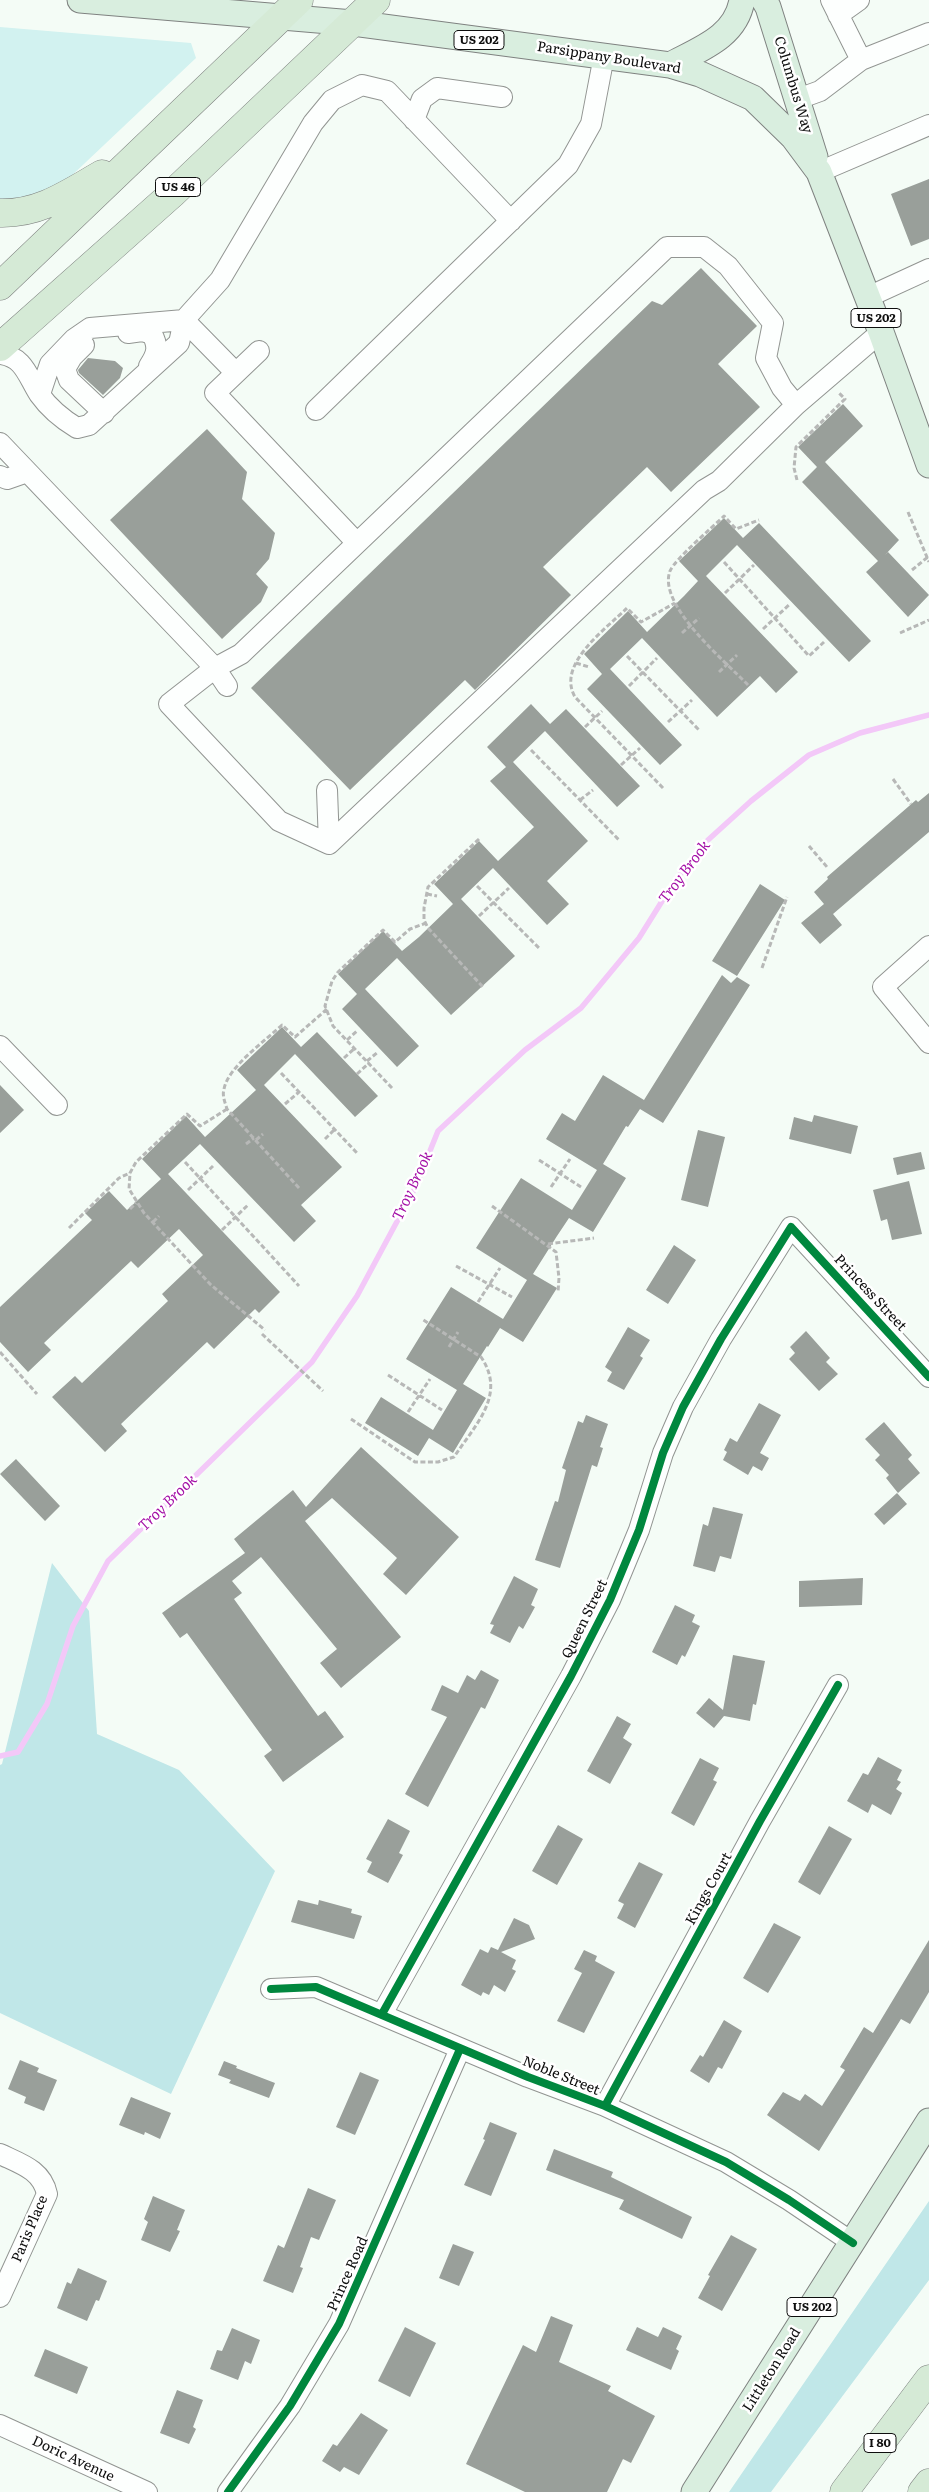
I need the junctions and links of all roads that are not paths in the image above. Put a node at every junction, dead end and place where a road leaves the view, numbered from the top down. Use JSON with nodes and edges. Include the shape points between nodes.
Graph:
{"nodes":[{"id":1,"x":80,"y":0,"type":"edge"},
{"id":2,"x":376,"y":0,"type":"edge"},
{"id":3,"x":742,"y":0,"type":"edge"},
{"id":4,"x":764,"y":0,"type":"edge"},
{"id":5,"x":858,"y":0,"type":"edge"},
{"id":6,"x":835,"y":7,"type":"edge"},
{"id":7,"x":290,"y":8,"type":"edge"},
{"id":8,"x":353,"y":23,"type":"junction"},
{"id":9,"x":929,"y":33,"type":"edge"},
{"id":10,"x":604,"y":56,"type":"junction"},
{"id":11,"x":861,"y":60,"type":"junction"},
{"id":12,"x":670,"y":65,"type":"junction"},
{"id":13,"x":502,"y":97,"type":"dead end"},
{"id":14,"x":798,"y":99,"type":"junction"},
{"id":15,"x":414,"y":120,"type":"junction"},
{"id":16,"x":929,"y":125,"type":"edge"},
{"id":17,"x":153,"y":139,"type":"junction"},
{"id":18,"x":819,"y":172,"type":"junction"},
{"id":19,"x":0,"y":213,"type":"edge"},
{"id":20,"x":510,"y":221,"type":"junction"},
{"id":21,"x":929,"y":269,"type":"edge"},
{"id":22,"x":0,"y":286,"type":"edge"},
{"id":23,"x":868,"y":297,"type":"junction"},
{"id":24,"x":184,"y":320,"type":"junction"},
{"id":25,"x":144,"y":322,"type":"junction"},
{"id":26,"x":881,"y":332,"type":"junction"},
{"id":27,"x":124,"y":334,"type":"junction"},
{"id":28,"x":0,"y":347,"type":"edge"},
{"id":29,"x":259,"y":351,"type":"dead end"},
{"id":30,"x":0,"y":354,"type":"edge"},
{"id":31,"x":145,"y":372,"type":"junction"},
{"id":32,"x":236,"y":373,"type":"junction"},
{"id":33,"x":40,"y":394,"type":"junction"},
{"id":34,"x":796,"y":405,"type":"junction"},
{"id":35,"x":316,"y":410,"type":"dead end"},
{"id":36,"x":104,"y":414,"type":"junction"},
{"id":37,"x":922,"y":423,"type":"edge"},
{"id":38,"x":0,"y":443,"type":"edge"},
{"id":39,"x":929,"y":465,"type":"edge"},
{"id":40,"x":27,"y":472,"type":"junction"},
{"id":41,"x":0,"y":476,"type":"edge"},
{"id":42,"x":357,"y":543,"type":"junction"},
{"id":43,"x":215,"y":668,"type":"junction"},
{"id":44,"x":227,"y":686,"type":"dead end"},
{"id":45,"x":327,"y":790,"type":"dead end"},
{"id":46,"x":329,"y":844,"type":"junction"},
{"id":47,"x":929,"y":946,"type":"edge"},
{"id":48,"x":929,"y":1043,"type":"edge"},
{"id":49,"x":0,"y":1046,"type":"edge"},
{"id":50,"x":57,"y":1105,"type":"dead end"},
{"id":51,"x":791,"y":1227,"type":"joint"},
{"id":52,"x":929,"y":1377,"type":"edge"},
{"id":53,"x":838,"y":1684,"type":"dead end"},
{"id":54,"x":271,"y":1989,"type":"dead end"},
{"id":55,"x":382,"y":2014,"type":"junction"},
{"id":56,"x":460,"y":2049,"type":"junction"},
{"id":57,"x":605,"y":2106,"type":"junction"},
{"id":58,"x":929,"y":2121,"type":"edge"},
{"id":59,"x":0,"y":2154,"type":"edge"},
{"id":60,"x":853,"y":2243,"type":"junction"},
{"id":61,"x":0,"y":2297,"type":"edge"},
{"id":62,"x":929,"y":2378,"type":"edge"},
{"id":63,"x":0,"y":2425,"type":"edge"},
{"id":64,"x":929,"y":2483,"type":"edge"},
{"id":65,"x":147,"y":2492,"type":"edge"},
{"id":66,"x":228,"y":2492,"type":"edge"},
{"id":67,"x":694,"y":2492,"type":"edge"},
{"id":68,"x":844,"y":2492,"type":"edge"},
{"id":69,"x":922,"y":2492,"type":"edge"}],
"edges":[{"from":1,"to":7,"type":"main road","name":"Parsippany Boulevard","number":"US 202"},
{"from":2,"to":8,"type":"highway","number":"US 46"},
{"from":3,"to":12,"type":"main road","via":[[734,23],[725,33],[715,42]]},
{"from":4,"to":14,"type":"main road","name":"Columbus Way"},
{"from":5,"to":6,"type":"street"},
{"from":6,"to":11,"type":"street"},
{"from":7,"to":8,"type":"main road","name":"Parsippany Boulevard","number":"US 202"},
{"from":7,"to":17,"type":"highway"},
{"from":8,"to":10,"type":"main road","name":"Parsippany Boulevard","number":"US 202"},
{"from":8,"to":28,"type":"highway","number":"US 46","via":[[172,194]]},
{"from":9,"to":11,"type":"street"},
{"from":10,"to":12,"type":"main road","name":"Parsippany Boulevard","number":"US 202"},
{"from":10,"to":20,"type":"street","via":[[591,124],[568,165]]},
{"from":11,"to":14,"type":"street","via":[[820,91]]},
{"from":12,"to":18,"type":"main road","name":"Parsippany Boulevard","number":"US 202","via":[[700,74],[753,98],[793,137]]},
{"from":13,"to":15,"type":"street","via":[[437,88],[422,99]]},
{"from":14,"to":18,"type":"main road","name":"Columbus Way"},
{"from":15,"to":20,"type":"street"},
{"from":15,"to":24,"type":"street","via":[[387,91],[362,85],[332,100],[313,123],[220,280]]},
{"from":16,"to":18,"type":"street"},
{"from":17,"to":19,"type":"highway","via":[[55,202],[36,209]]},
{"from":17,"to":22,"type":"highway"},
{"from":18,"to":23,"type":"main road","name":"Parsippany Boulevard","number":"US 202"},
{"from":20,"to":35,"type":"street"},
{"from":21,"to":23,"type":"street"},
{"from":23,"to":26,"type":"main road","name":"Parsippany Boulevard","number":"US 202"},
{"from":24,"to":25,"type":"street"},
{"from":24,"to":31,"type":"street","via":[[179,343]]},
{"from":24,"to":32,"type":"street"},
{"from":25,"to":27,"type":"street"},
{"from":25,"to":33,"type":"street","via":[[90,328],[74,339],[50,364]]},
{"from":26,"to":34,"type":"street"},
{"from":26,"to":37,"type":"main road","name":"Parsippany Boulevard","number":"US 202"},
{"from":27,"to":31,"type":"street","via":[[142,331],[152,334],[158,344],[155,357]]},
{"from":27,"to":36,"type":"street","via":[[84,345],[65,369],[70,380]]},
{"from":29,"to":32,"type":"street"},
{"from":30,"to":33,"type":"street","via":[[20,360]]},
{"from":31,"to":36,"type":"street"},
{"from":32,"to":42,"type":"street","via":[[215,393]]},
{"from":33,"to":36,"type":"street","via":[[62,420],[77,428],[89,425]]},
{"from":34,"to":42,"type":"street","via":[[782,388],[766,358],[773,323],[728,266],[704,247],[667,247]]},
{"from":34,"to":46,"type":"street","via":[[720,481],[704,490]]},
{"from":37,"to":39,"type":"main road","name":"Parsippany Boulevard","number":"US 202"},
{"from":38,"to":40,"type":"street"},
{"from":40,"to":41,"type":"street","via":[[6,479]]},
{"from":40,"to":43,"type":"street"},
{"from":42,"to":43,"type":"street","via":[[241,654]]},
{"from":43,"to":44,"type":"street"},
{"from":43,"to":46,"type":"street","via":[[169,704],[279,821]]},
{"from":45,"to":46,"type":"street"},
{"from":47,"to":48,"type":"street","via":[[883,987]]},
{"from":49,"to":50,"type":"street"},
{"from":51,"to":52,"type":"street","name":"Princess Street"},
{"from":51,"to":55,"type":"street","name":"Queen Street","via":[[683,1407],[610,1600]]},
{"from":53,"to":57,"type":"street","name":"Kings Court"},
{"from":54,"to":55,"type":"street","name":"Noble Street","via":[[316,1987]]},
{"from":55,"to":56,"type":"street","name":"Noble Street"},
{"from":56,"to":57,"type":"street","name":"Noble Street"},
{"from":56,"to":66,"type":"street","name":"Prince Road","via":[[339,2324],[290,2406]]},
{"from":57,"to":60,"type":"street","name":"Noble Street","via":[[726,2162]]},
{"from":58,"to":60,"type":"main road","name":"Littleton Road","number":"US 202"},
{"from":59,"to":61,"type":"street","name":"Paris Place","via":[[25,2166],[44,2182],[48,2194]]},
{"from":60,"to":67,"type":"main road","name":"Littleton Road","number":"US 202"},
{"from":62,"to":68,"type":"highway","number":"I 80"},
{"from":63,"to":65,"type":"street","name":"Doric Avenue"},
{"from":64,"to":69,"type":"highway"}]}
